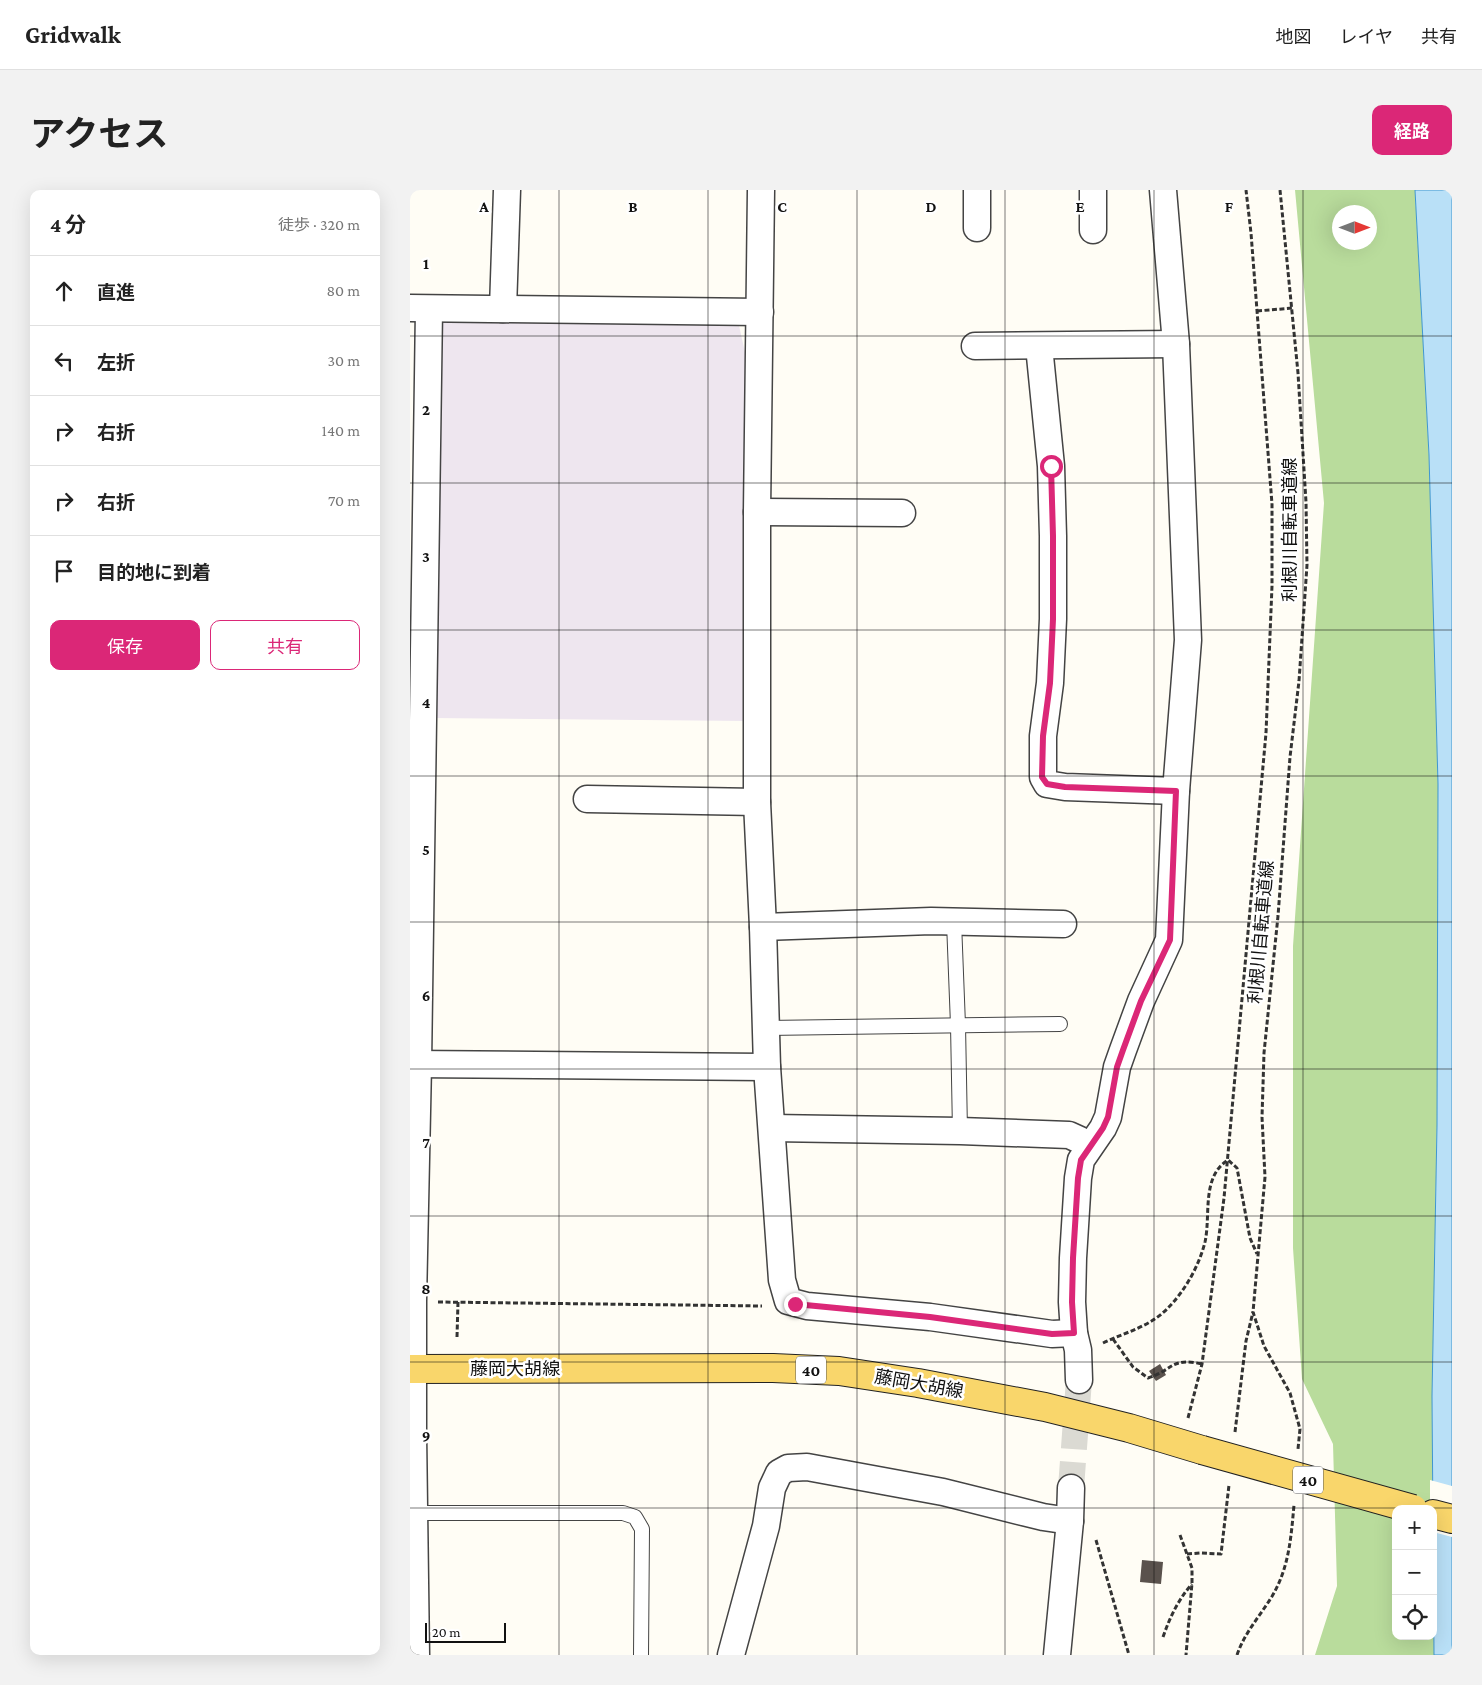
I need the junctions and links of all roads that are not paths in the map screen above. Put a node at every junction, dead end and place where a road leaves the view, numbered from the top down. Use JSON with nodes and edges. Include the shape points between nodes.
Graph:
{"nodes":[{"id":1,"x":508,"y":190,"type":"edge"},
{"id":2,"x":761,"y":190,"type":"edge"},
{"id":3,"x":977,"y":190,"type":"edge"},
{"id":4,"x":1093,"y":190,"type":"edge"},
{"id":5,"x":1163,"y":190,"type":"edge"},
{"id":6,"x":977,"y":228,"type":"dead end"},
{"id":7,"x":1093,"y":230,"type":"dead end"},
{"id":8,"x":419,"y":309,"type":"edge"},
{"id":9,"x":502,"y":309,"type":"junction"},
{"id":10,"x":760,"y":312,"type":"junction"},
{"id":11,"x":1176,"y":344,"type":"junction"},
{"id":12,"x":974,"y":346,"type":"dead end"},
{"id":13,"x":1039,"y":346,"type":"junction"},
{"id":14,"x":757,"y":512,"type":"junction"},
{"id":15,"x":902,"y":513,"type":"dead end"},
{"id":16,"x":1176,"y":791,"type":"junction"},
{"id":17,"x":587,"y":799,"type":"dead end"},
{"id":18,"x":757,"y":802,"type":"junction"},
{"id":19,"x":954,"y":922,"type":"junction"},
{"id":20,"x":1063,"y":924,"type":"dead end"},
{"id":21,"x":763,"y":927,"type":"junction"},
{"id":22,"x":1060,"y":1024,"type":"dead end"},
{"id":23,"x":958,"y":1025,"type":"junction"},
{"id":24,"x":766,"y":1028,"type":"junction"},
{"id":25,"x":414,"y":1064,"type":"edge"},
{"id":26,"x":767,"y":1067,"type":"junction"},
{"id":27,"x":772,"y":1128,"type":"junction"},
{"id":28,"x":960,"y":1131,"type":"junction"},
{"id":29,"x":1088,"y":1148,"type":"junction"},
{"id":30,"x":1074,"y":1333,"type":"junction"},
{"id":31,"x":411,"y":1369,"type":"edge"},
{"id":32,"x":1079,"y":1380,"type":"tunnel mouth"},
{"id":33,"x":1071,"y":1488,"type":"tunnel mouth"},
{"id":34,"x":1399,"y":1505,"type":"edge"},
{"id":35,"x":415,"y":1513,"type":"junction"},
{"id":36,"x":1437,"y":1515,"type":"edge"},
{"id":37,"x":1452,"y":1520,"type":"edge"},
{"id":38,"x":1070,"y":1521,"type":"junction"},
{"id":39,"x":416,"y":1655,"type":"edge"},
{"id":40,"x":641,"y":1655,"type":"edge"},
{"id":41,"x":731,"y":1655,"type":"edge"},
{"id":42,"x":1057,"y":1655,"type":"edge"}],
"edges":[{"from":1,"to":9,"type":"street"},
{"from":2,"to":10,"type":"street"},
{"from":3,"to":6,"type":"street"},
{"from":4,"to":7,"type":"street"},
{"from":5,"to":11,"type":"street"},
{"from":8,"to":9,"type":"street"},
{"from":8,"to":25,"type":"street"},
{"from":9,"to":10,"type":"street"},
{"from":10,"to":14,"type":"street"},
{"from":11,"to":13,"type":"street"},
{"from":11,"to":16,"type":"street","via":[[1188,640]]},
{"from":12,"to":13,"type":"street"},
{"from":13,"to":16,"type":"street","via":[[1051,466],[1053,536],[1050,683],[1042,777],[1047,784],[1065,787]]},
{"from":14,"to":15,"type":"street"},
{"from":14,"to":18,"type":"street"},
{"from":16,"to":29,"type":"street","via":[[1170,940],[1141,1001],[1117,1067],[1108,1117]]},
{"from":17,"to":18,"type":"street"},
{"from":18,"to":21,"type":"street"},
{"from":19,"to":20,"type":"street"},
{"from":19,"to":21,"type":"street","via":[[931,920]]},
{"from":19,"to":23,"type":"lane"},
{"from":21,"to":24,"type":"street"},
{"from":22,"to":23,"type":"lane"},
{"from":23,"to":24,"type":"lane"},
{"from":23,"to":28,"type":"lane"},
{"from":24,"to":26,"type":"street"},
{"from":25,"to":26,"type":"street"},
{"from":25,"to":31,"type":"street"},
{"from":26,"to":27,"type":"street"},
{"from":27,"to":28,"type":"street"},
{"from":27,"to":30,"type":"street","via":[[782,1280],[788,1301],[806,1306],[930,1317],[1052,1334]]},
{"from":28,"to":29,"type":"street","via":[[1069,1135]]},
{"from":29,"to":30,"type":"street","via":[[1081,1160],[1078,1178],[1073,1258]]},
{"from":30,"to":32,"type":"street"},
{"from":31,"to":34,"type":"main road","name":"藤岡大胡線","number":"40","bridge":true,"via":[[773,1368],[839,1371],[1045,1407]]},
{"from":31,"to":35,"type":"street"},
{"from":33,"to":38,"type":"street"},
{"from":35,"to":39,"type":"street"},
{"from":35,"to":40,"type":"lane","via":[[623,1513],[635,1517],[642,1529]]},
{"from":36,"to":37,"type":"main road"},
{"from":38,"to":41,"type":"street","via":[[806,1466],[788,1468],[779,1473],[772,1488],[766,1526]]},
{"from":38,"to":42,"type":"street"}]}
